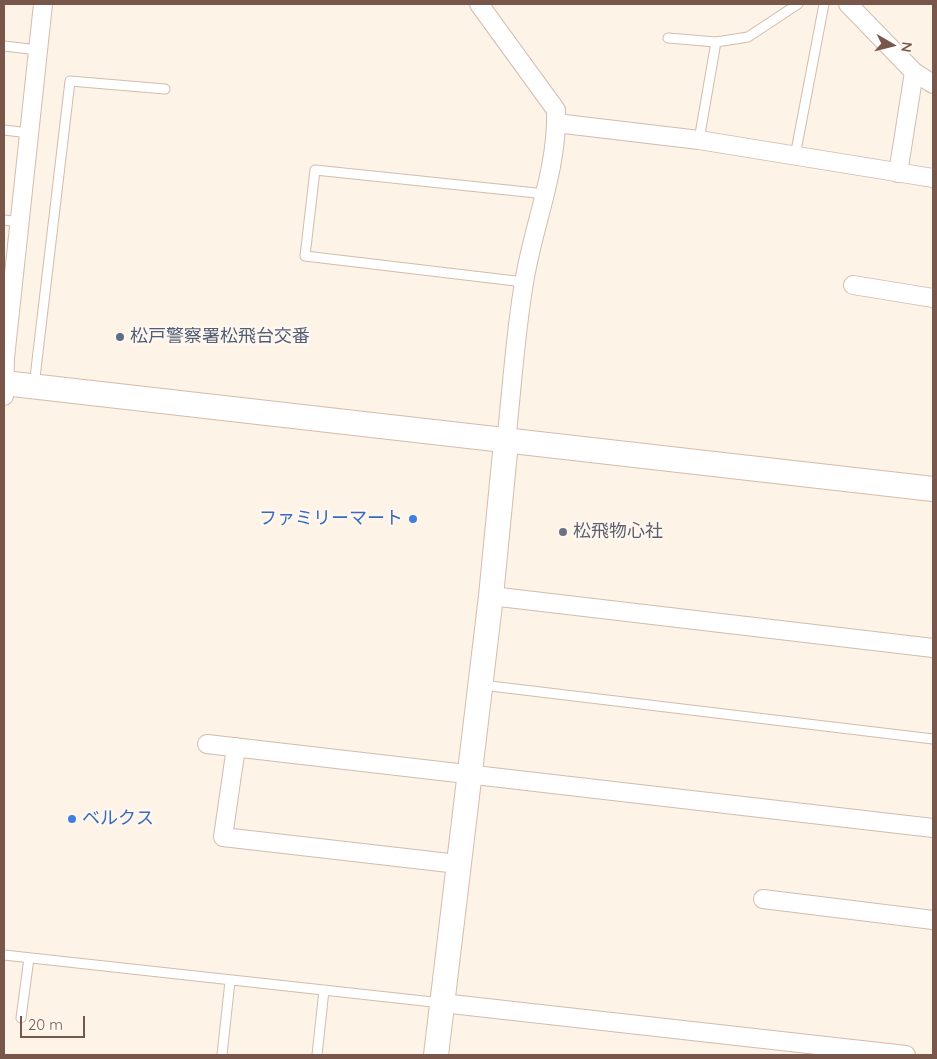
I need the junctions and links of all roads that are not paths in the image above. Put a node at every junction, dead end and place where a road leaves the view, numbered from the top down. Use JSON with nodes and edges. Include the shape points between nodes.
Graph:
{"nodes":[{"id":1,"x":43,"y":4,"type":"edge"},
{"id":2,"x":479,"y":4,"type":"edge"},
{"id":3,"x":798,"y":4,"type":"edge"},
{"id":4,"x":824,"y":4,"type":"edge"},
{"id":5,"x":848,"y":4,"type":"edge"},
{"id":6,"x":668,"y":38,"type":"dead end"},
{"id":7,"x":716,"y":42,"type":"junction"},
{"id":8,"x":4,"y":46,"type":"edge"},
{"id":9,"x":38,"y":50,"type":"junction"},
{"id":10,"x":914,"y":72,"type":"junction"},
{"id":11,"x":933,"y":84,"type":"edge"},
{"id":12,"x":165,"y":89,"type":"dead end"},
{"id":13,"x":556,"y":123,"type":"junction"},
{"id":14,"x":4,"y":130,"type":"edge"},
{"id":15,"x":29,"y":133,"type":"junction"},
{"id":16,"x":699,"y":140,"type":"junction"},
{"id":17,"x":795,"y":156,"type":"junction"},
{"id":18,"x":898,"y":173,"type":"junction"},
{"id":19,"x":933,"y":178,"type":"edge"},
{"id":20,"x":546,"y":194,"type":"junction"},
{"id":21,"x":12,"y":221,"type":"edge"},
{"id":22,"x":524,"y":282,"type":"junction"},
{"id":23,"x":853,"y":285,"type":"dead end"},
{"id":24,"x":933,"y":298,"type":"edge"},
{"id":25,"x":34,"y":387,"type":"junction"},
{"id":26,"x":4,"y":388,"type":"edge"},
{"id":27,"x":506,"y":442,"type":"junction"},
{"id":28,"x":933,"y":489,"type":"edge"},
{"id":29,"x":491,"y":596,"type":"junction"},
{"id":30,"x":933,"y":648,"type":"edge"},
{"id":31,"x":480,"y":685,"type":"junction"},
{"id":32,"x":933,"y":739,"type":"edge"},
{"id":33,"x":207,"y":744,"type":"dead end"},
{"id":34,"x":236,"y":747,"type":"junction"},
{"id":35,"x":469,"y":774,"type":"junction"},
{"id":36,"x":933,"y":828,"type":"edge"},
{"id":37,"x":458,"y":864,"type":"junction"},
{"id":38,"x":763,"y":900,"type":"dead end"},
{"id":39,"x":933,"y":920,"type":"edge"},
{"id":40,"x":4,"y":955,"type":"edge"},
{"id":41,"x":29,"y":958,"type":"junction"},
{"id":42,"x":230,"y":981,"type":"junction"},
{"id":43,"x":324,"y":990,"type":"junction"},
{"id":44,"x":442,"y":1003,"type":"junction"},
{"id":45,"x":21,"y":1018,"type":"dead end"},
{"id":46,"x":222,"y":1055,"type":"edge"},
{"id":47,"x":317,"y":1055,"type":"edge"},
{"id":48,"x":436,"y":1055,"type":"edge"},
{"id":49,"x":906,"y":1055,"type":"edge"}],
"edges":[{"from":1,"to":9,"type":"street"},
{"from":2,"to":13,"type":"street","via":[[556,110]]},
{"from":3,"to":7,"type":"lane","via":[[748,37]]},
{"from":4,"to":17,"type":"lane"},
{"from":5,"to":10,"type":"street"},
{"from":6,"to":7,"type":"lane"},
{"from":7,"to":16,"type":"lane"},
{"from":8,"to":9,"type":"lane"},
{"from":9,"to":15,"type":"street"},
{"from":10,"to":11,"type":"street"},
{"from":10,"to":18,"type":"street"},
{"from":12,"to":25,"type":"lane","via":[[70,81]]},
{"from":13,"to":16,"type":"street"},
{"from":13,"to":20,"type":"street"},
{"from":14,"to":15,"type":"lane"},
{"from":15,"to":21,"type":"street"},
{"from":16,"to":17,"type":"street"},
{"from":17,"to":18,"type":"street"},
{"from":18,"to":19,"type":"street"},
{"from":20,"to":22,"type":"street"},
{"from":20,"to":22,"type":"lane","via":[[315,170],[305,256]]},
{"from":21,"to":26,"type":"street"},
{"from":22,"to":27,"type":"street"},
{"from":23,"to":24,"type":"street"},
{"from":25,"to":26,"type":"street"},
{"from":25,"to":27,"type":"street"},
{"from":27,"to":28,"type":"street"},
{"from":27,"to":29,"type":"street"},
{"from":29,"to":30,"type":"street"},
{"from":29,"to":31,"type":"street"},
{"from":31,"to":32,"type":"lane"},
{"from":31,"to":35,"type":"street"},
{"from":33,"to":34,"type":"street"},
{"from":34,"to":35,"type":"street"},
{"from":34,"to":37,"type":"street","via":[[223,837]]},
{"from":35,"to":36,"type":"street"},
{"from":35,"to":37,"type":"street"},
{"from":37,"to":44,"type":"street"},
{"from":38,"to":39,"type":"street"},
{"from":40,"to":41,"type":"lane"},
{"from":41,"to":42,"type":"lane"},
{"from":41,"to":45,"type":"lane"},
{"from":42,"to":43,"type":"lane"},
{"from":42,"to":46,"type":"lane"},
{"from":43,"to":44,"type":"lane"},
{"from":43,"to":47,"type":"lane"},
{"from":44,"to":48,"type":"street"},
{"from":44,"to":49,"type":"street"}]}
